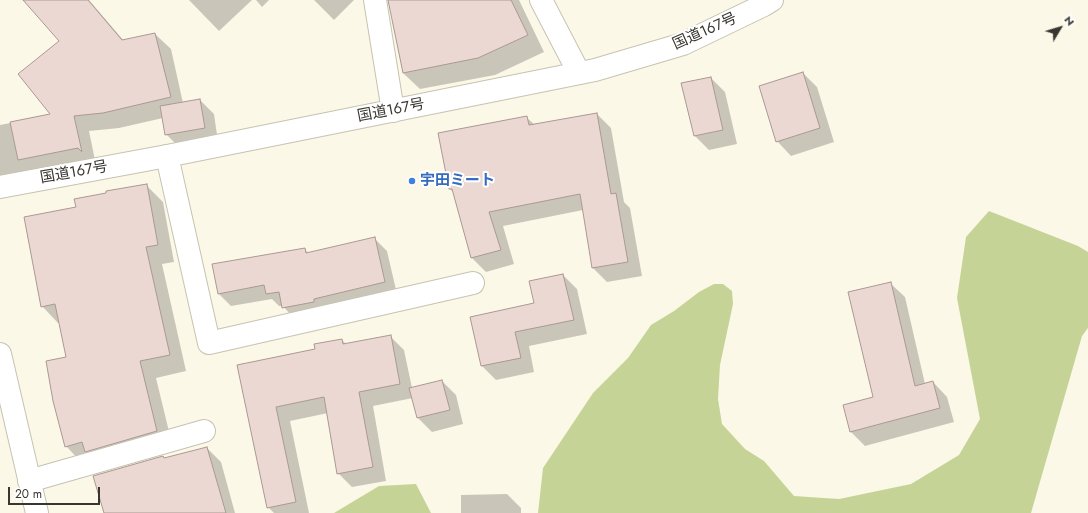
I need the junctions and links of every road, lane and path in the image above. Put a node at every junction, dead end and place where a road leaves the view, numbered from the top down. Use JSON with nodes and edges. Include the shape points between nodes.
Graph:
{"nodes":[{"id":1,"x":375,"y":0,"type":"edge"},
{"id":2,"x":541,"y":0,"type":"edge"},
{"id":3,"x":772,"y":0,"type":"edge"},
{"id":4,"x":579,"y":73,"type":"junction"},
{"id":5,"x":393,"y":111,"type":"junction"},
{"id":6,"x":167,"y":156,"type":"junction"},
{"id":7,"x":0,"y":187,"type":"edge"},
{"id":8,"x":473,"y":283,"type":"dead end"},
{"id":9,"x":0,"y":354,"type":"edge"},
{"id":10,"x":204,"y":431,"type":"dead end"},
{"id":11,"x":29,"y":481,"type":"junction"},
{"id":12,"x":37,"y":513,"type":"edge"}],
"edges":[{"from":1,"to":5,"type":"main road"},
{"from":2,"to":4,"type":"main road"},
{"from":3,"to":4,"type":"main road","name":"国道167号","via":[[683,44]]},
{"from":4,"to":5,"type":"main road","name":"国道167号"},
{"from":5,"to":6,"type":"main road","name":"国道167号"},
{"from":6,"to":7,"type":"main road","name":"国道167号"},
{"from":6,"to":8,"type":"main road","via":[[209,342]]},
{"from":9,"to":11,"type":"main road"},
{"from":10,"to":11,"type":"main road"},
{"from":11,"to":12,"type":"main road"}]}
